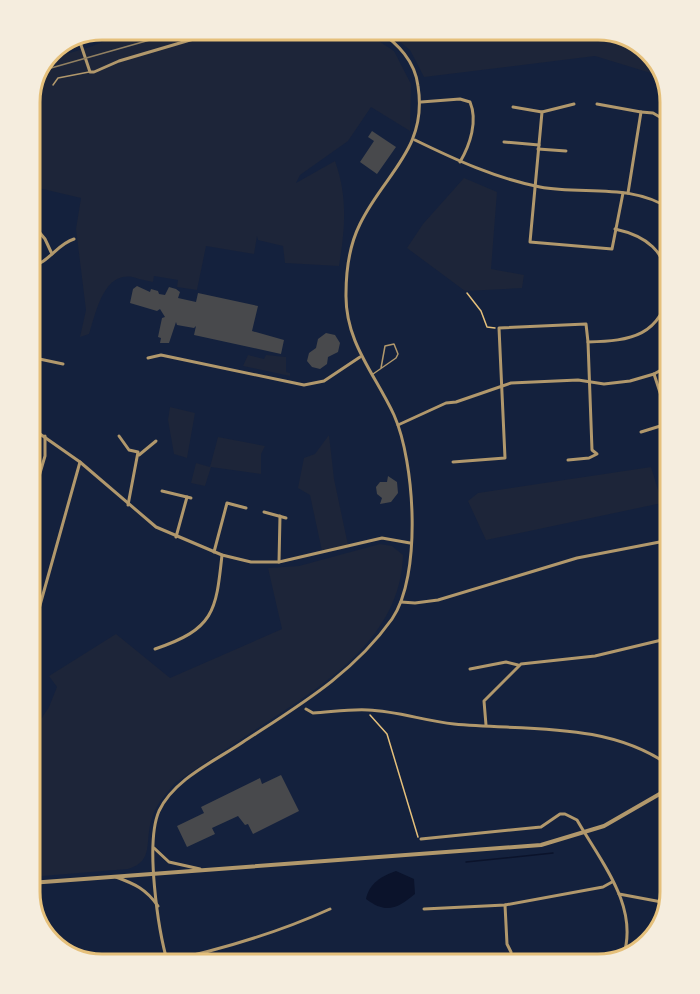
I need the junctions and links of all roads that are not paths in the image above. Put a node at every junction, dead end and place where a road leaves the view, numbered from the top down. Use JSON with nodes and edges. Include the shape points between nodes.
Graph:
{"nodes":[{"id":1,"x":190,"y":41,"type":"edge"},
{"id":2,"x":393,"y":41,"type":"edge"},
{"id":3,"x":82,"y":44,"type":"edge"},
{"id":4,"x":90,"y":72,"type":"junction"},
{"id":5,"x":53,"y":85,"type":"dead end"},
{"id":6,"x":421,"y":102,"type":"junction"},
{"id":7,"x":574,"y":104,"type":"dead end"},
{"id":8,"x":597,"y":104,"type":"dead end"},
{"id":9,"x":513,"y":107,"type":"dead end"},
{"id":10,"x":542,"y":112,"type":"junction"},
{"id":11,"x":641,"y":112,"type":"junction"},
{"id":12,"x":660,"y":117,"type":"edge"},
{"id":13,"x":414,"y":140,"type":"junction"},
{"id":14,"x":504,"y":142,"type":"dead end"},
{"id":15,"x":538,"y":147,"type":"junction"},
{"id":16,"x":566,"y":151,"type":"dead end"},
{"id":17,"x":460,"y":162,"type":"junction"},
{"id":18,"x":534,"y":186,"type":"junction"},
{"id":19,"x":623,"y":193,"type":"junction"},
{"id":20,"x":628,"y":193,"type":"junction"},
{"id":21,"x":660,"y":203,"type":"edge"},
{"id":22,"x":615,"y":229,"type":"junction"},
{"id":23,"x":41,"y":233,"type":"edge"},
{"id":24,"x":74,"y":239,"type":"dead end"},
{"id":25,"x":52,"y":254,"type":"junction"},
{"id":26,"x":660,"y":257,"type":"edge"},
{"id":27,"x":41,"y":261,"type":"edge"},
{"id":28,"x":660,"y":316,"type":"edge"},
{"id":29,"x":588,"y":342,"type":"junction"},
{"id":30,"x":360,"y":357,"type":"junction"},
{"id":31,"x":148,"y":358,"type":"dead end"},
{"id":32,"x":41,"y":359,"type":"edge"},
{"id":33,"x":63,"y":364,"type":"dead end"},
{"id":34,"x":381,"y":368,"type":"junction"},
{"id":35,"x":660,"y":371,"type":"edge"},
{"id":36,"x":654,"y":374,"type":"junction"},
{"id":37,"x":372,"y":375,"type":"junction"},
{"id":38,"x":588,"y":382,"type":"junction"},
{"id":39,"x":501,"y":387,"type":"junction"},
{"id":40,"x":660,"y":392,"type":"edge"},
{"id":41,"x":398,"y":425,"type":"junction"},
{"id":42,"x":660,"y":426,"type":"edge"},
{"id":43,"x":641,"y":432,"type":"dead end"},
{"id":44,"x":41,"y":434,"type":"edge"},
{"id":45,"x":45,"y":436,"type":"junction"},
{"id":46,"x":119,"y":436,"type":"dead end"},
{"id":47,"x":156,"y":441,"type":"dead end"},
{"id":48,"x":137,"y":456,"type":"junction"},
{"id":49,"x":568,"y":460,"type":"dead end"},
{"id":50,"x":80,"y":462,"type":"junction"},
{"id":51,"x":453,"y":462,"type":"dead end"},
{"id":52,"x":41,"y":470,"type":"edge"},
{"id":53,"x":162,"y":491,"type":"dead end"},
{"id":54,"x":128,"y":505,"type":"junction"},
{"id":55,"x":246,"y":508,"type":"dead end"},
{"id":56,"x":264,"y":512,"type":"dead end"},
{"id":57,"x":280,"y":516,"type":"junction"},
{"id":58,"x":286,"y":518,"type":"dead end"},
{"id":59,"x":176,"y":537,"type":"junction"},
{"id":60,"x":660,"y":542,"type":"edge"},
{"id":61,"x":410,"y":543,"type":"junction"},
{"id":62,"x":214,"y":552,"type":"junction"},
{"id":63,"x":222,"y":555,"type":"junction"},
{"id":64,"x":279,"y":562,"type":"junction"},
{"id":65,"x":41,"y":594,"type":"edge"},
{"id":66,"x":401,"y":602,"type":"junction"},
{"id":67,"x":660,"y":640,"type":"edge"},
{"id":68,"x":155,"y":649,"type":"dead end"},
{"id":69,"x":519,"y":665,"type":"junction"},
{"id":70,"x":470,"y":669,"type":"dead end"},
{"id":71,"x":306,"y":709,"type":"dead end"},
{"id":72,"x":486,"y":725,"type":"junction"},
{"id":73,"x":660,"y":759,"type":"edge"},
{"id":74,"x":660,"y":794,"type":"edge"},
{"id":75,"x":585,"y":833,"type":"junction"},
{"id":76,"x":421,"y":839,"type":"road end"},
{"id":77,"x":154,"y":848,"type":"junction"},
{"id":78,"x":204,"y":870,"type":"junction"},
{"id":79,"x":155,"y":874,"type":"junction"},
{"id":80,"x":116,"y":877,"type":"junction"},
{"id":81,"x":41,"y":882,"type":"edge"},
{"id":82,"x":612,"y":882,"type":"junction"},
{"id":83,"x":619,"y":894,"type":"junction"},
{"id":84,"x":659,"y":901,"type":"edge"},
{"id":85,"x":505,"y":905,"type":"junction"},
{"id":86,"x":158,"y":906,"type":"junction"},
{"id":87,"x":330,"y":909,"type":"dead end"},
{"id":88,"x":423,"y":909,"type":"dead end"},
{"id":89,"x":625,"y":947,"type":"edge"},
{"id":90,"x":511,"y":952,"type":"road end"},
{"id":91,"x":165,"y":953,"type":"edge"},
{"id":92,"x":207,"y":953,"type":"edge"}],
"edges":[{"from":1,"to":4,"type":"street"},
{"from":2,"to":6,"type":"street","via":[[410,60]]},
{"from":3,"to":4,"type":"street"},
{"from":4,"to":5,"type":"lane","via":[[58,78]]},
{"from":6,"to":13,"type":"street"},
{"from":6,"to":17,"type":"street","via":[[470,102],[470,145]]},
{"from":7,"to":10,"type":"street"},
{"from":8,"to":11,"type":"street"},
{"from":9,"to":10,"type":"street"},
{"from":10,"to":15,"type":"street"},
{"from":11,"to":12,"type":"street"},
{"from":11,"to":20,"type":"street"},
{"from":13,"to":17,"type":"street"},
{"from":13,"to":30,"type":"street","via":[[361,222],[348,260],[347,315]]},
{"from":14,"to":15,"type":"street"},
{"from":15,"to":16,"type":"street"},
{"from":15,"to":18,"type":"street"},
{"from":17,"to":18,"type":"street"},
{"from":18,"to":19,"type":"street"},
{"from":18,"to":22,"type":"street","via":[[530,242],[612,249]]},
{"from":19,"to":20,"type":"street"},
{"from":19,"to":22,"type":"street"},
{"from":20,"to":21,"type":"street"},
{"from":22,"to":26,"type":"street","via":[[632,233],[658,251]]},
{"from":23,"to":25,"type":"street"},
{"from":24,"to":25,"type":"street","via":[[64,242]]},
{"from":25,"to":27,"type":"street"},
{"from":28,"to":29,"type":"street","via":[[639,336]]},
{"from":29,"to":38,"type":"street"},
{"from":29,"to":39,"type":"street","via":[[586,324],[499,328]]},
{"from":30,"to":31,"type":"street","via":[[324,381],[304,385],[161,355]]},
{"from":30,"to":37,"type":"street"},
{"from":32,"to":33,"type":"street"},
{"from":34,"to":34,"type":"lane","via":[[396,358],[394,344],[385,346]]},
{"from":34,"to":37,"type":"lane"},
{"from":35,"to":36,"type":"street"},
{"from":36,"to":38,"type":"street","via":[[630,381]]},
{"from":36,"to":40,"type":"street"},
{"from":37,"to":41,"type":"street"},
{"from":38,"to":39,"type":"street","via":[[547,381]]},
{"from":38,"to":49,"type":"street","via":[[592,450],[597,454]]},
{"from":39,"to":41,"type":"street","via":[[446,403]]},
{"from":39,"to":51,"type":"street","via":[[505,458]]},
{"from":41,"to":61,"type":"street","via":[[410,474]]},
{"from":42,"to":43,"type":"street"},
{"from":44,"to":45,"type":"street"},
{"from":45,"to":50,"type":"street"},
{"from":45,"to":52,"type":"street"},
{"from":46,"to":48,"type":"street","via":[[129,450],[138,452]]},
{"from":47,"to":48,"type":"street"},
{"from":48,"to":54,"type":"street"},
{"from":50,"to":54,"type":"street"},
{"from":50,"to":65,"type":"street"},
{"from":53,"to":59,"type":"street","via":[[189,498]]},
{"from":54,"to":59,"type":"street"},
{"from":55,"to":62,"type":"street","via":[[227,503]]},
{"from":56,"to":57,"type":"street"},
{"from":57,"to":58,"type":"street"},
{"from":57,"to":64,"type":"street"},
{"from":59,"to":62,"type":"street"},
{"from":60,"to":66,"type":"street","via":[[577,558],[438,600]]},
{"from":61,"to":64,"type":"street","via":[[382,538]]},
{"from":61,"to":66,"type":"street"},
{"from":62,"to":63,"type":"street"},
{"from":63,"to":64,"type":"street","via":[[251,562]]},
{"from":63,"to":68,"type":"street","via":[[218,598],[205,622]]},
{"from":66,"to":77,"type":"street","via":[[378,637],[351,666],[173,791],[158,813]]},
{"from":67,"to":69,"type":"street","via":[[595,656]]},
{"from":69,"to":70,"type":"street","via":[[506,662]]},
{"from":69,"to":72,"type":"street","via":[[484,701]]},
{"from":71,"to":72,"type":"street","via":[[368,710],[454,724]]},
{"from":72,"to":73,"type":"street","via":[[588,734],[649,752]]},
{"from":74,"to":75,"type":"street"},
{"from":75,"to":76,"type":"street","via":[[577,820],[565,814],[541,827]]},
{"from":75,"to":78,"type":"street","via":[[520,847]]},
{"from":75,"to":82,"type":"street"},
{"from":77,"to":78,"type":"street","via":[[169,862]]},
{"from":77,"to":79,"type":"street"},
{"from":78,"to":79,"type":"street"},
{"from":79,"to":80,"type":"street"},
{"from":79,"to":86,"type":"street"},
{"from":80,"to":81,"type":"street"},
{"from":80,"to":86,"type":"street","via":[[141,887]]},
{"from":82,"to":83,"type":"street"},
{"from":82,"to":85,"type":"street"},
{"from":83,"to":84,"type":"street"},
{"from":83,"to":89,"type":"street","via":[[629,926]]},
{"from":85,"to":88,"type":"street"},
{"from":85,"to":90,"type":"street"},
{"from":86,"to":91,"type":"street"},
{"from":87,"to":92,"type":"street","via":[[286,929]]}]}
